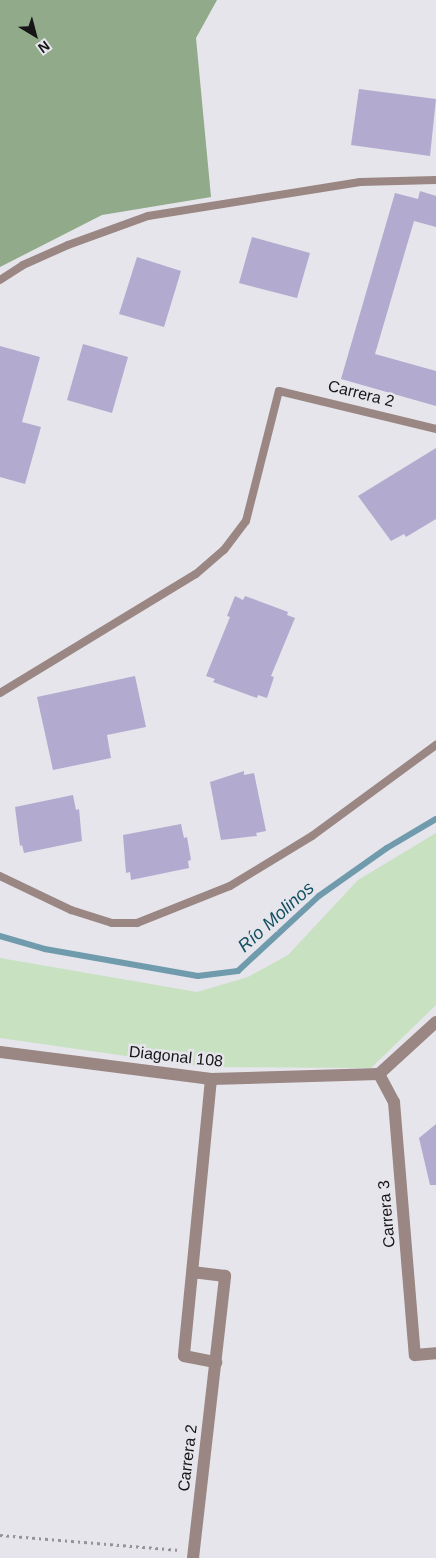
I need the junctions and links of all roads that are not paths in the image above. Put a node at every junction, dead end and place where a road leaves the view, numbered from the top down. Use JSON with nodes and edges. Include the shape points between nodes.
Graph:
{"nodes":[{"id":1,"x":436,"y":180,"type":"edge"},
{"id":2,"x":0,"y":280,"type":"edge"},
{"id":3,"x":436,"y":429,"type":"edge"},
{"id":4,"x":0,"y":693,"type":"edge"},
{"id":5,"x":436,"y":745,"type":"edge"},
{"id":6,"x":0,"y":876,"type":"edge"},
{"id":7,"x":436,"y":1022,"type":"edge"},
{"id":8,"x":0,"y":1052,"type":"edge"},
{"id":9,"x":379,"y":1074,"type":"junction"},
{"id":10,"x":211,"y":1079,"type":"junction"},
{"id":11,"x":194,"y":1272,"type":"junction"},
{"id":12,"x":436,"y":1352,"type":"edge"},
{"id":13,"x":216,"y":1362,"type":"junction"},
{"id":14,"x":193,"y":1554,"type":"edge"}],
"edges":[{"from":1,"to":2,"type":"lane","via":[[360,182],[148,216],[68,245],[23,265]]},
{"from":3,"to":4,"type":"lane","name":"Carrera 2","via":[[279,391],[246,521],[224,550],[196,574]]},
{"from":5,"to":6,"type":"lane","via":[[312,836],[230,886],[137,923],[112,923],[71,910]]},
{"from":7,"to":9,"type":"street"},
{"from":8,"to":10,"type":"street","name":"Diagonal 108"},
{"from":9,"to":10,"type":"street","name":"Diagonal 108"},
{"from":9,"to":12,"type":"street","name":"Carrera 3","via":[[394,1102],[415,1354]]},
{"from":10,"to":11,"type":"street"},
{"from":11,"to":13,"type":"street","via":[[184,1356]]},
{"from":11,"to":13,"type":"street","name":"Carrera 2","via":[[225,1276]]},
{"from":13,"to":14,"type":"street","name":"Carrera 2"}]}
